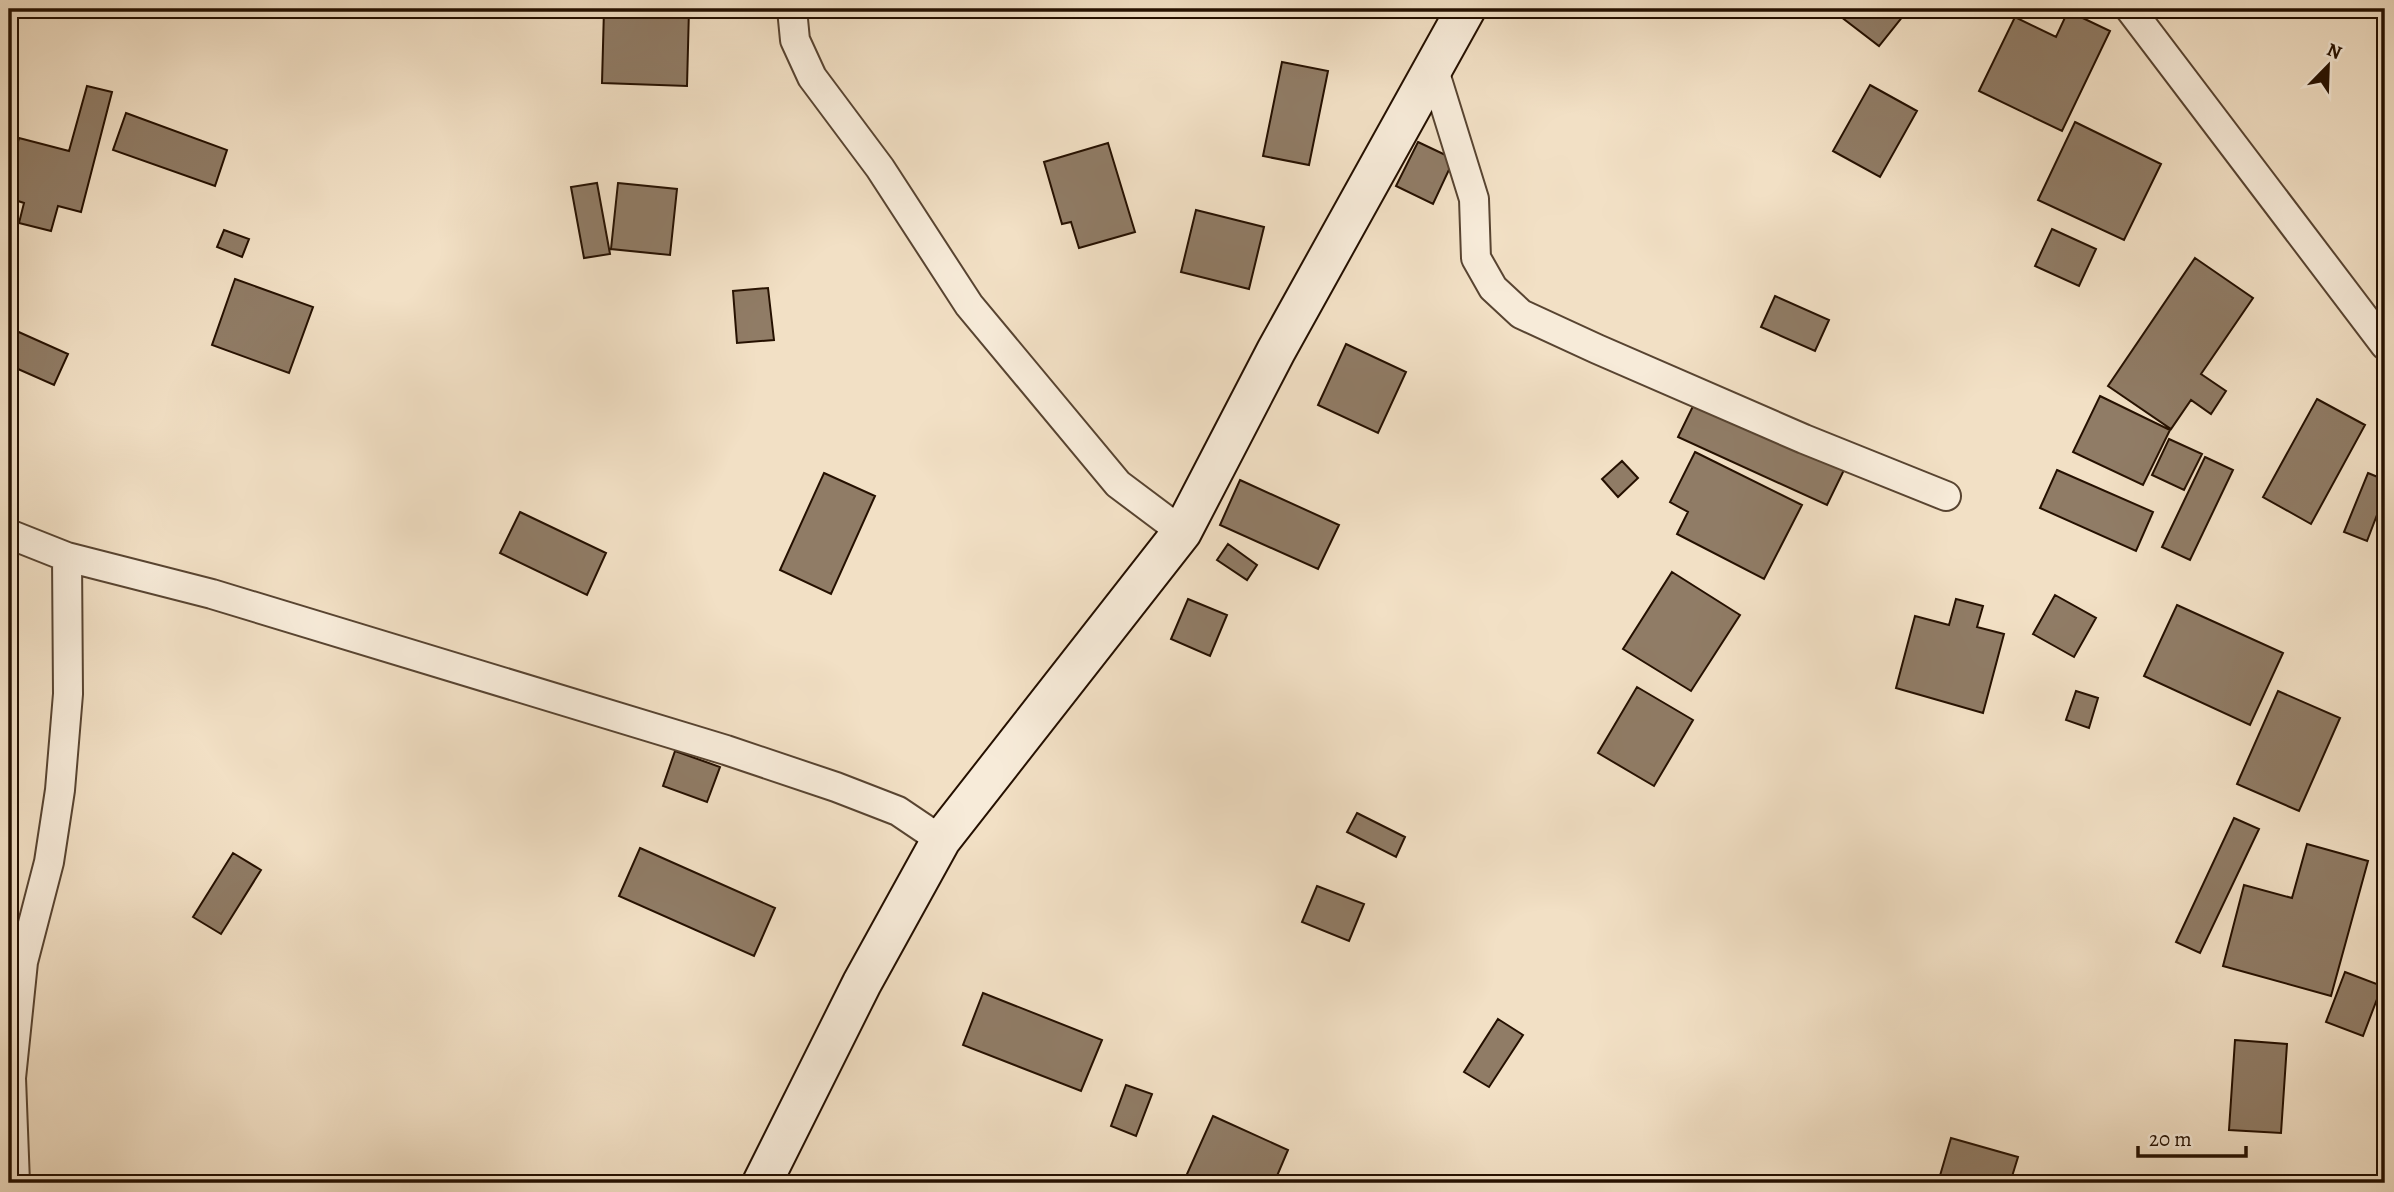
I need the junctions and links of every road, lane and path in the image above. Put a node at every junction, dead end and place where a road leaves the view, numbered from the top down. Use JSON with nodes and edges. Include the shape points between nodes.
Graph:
{"nodes":[{"id":1,"x":792,"y":9,"type":"edge"},
{"id":2,"x":1466,"y":9,"type":"edge"},
{"id":3,"x":2130,"y":9,"type":"edge"},
{"id":4,"x":1434,"y":71,"type":"junction"},
{"id":5,"x":2385,"y":345,"type":"edge"},
{"id":6,"x":1946,"y":496,"type":"dead end"},
{"id":7,"x":1182,"y":531,"type":"junction"},
{"id":8,"x":9,"y":534,"type":"edge"},
{"id":9,"x":67,"y":557,"type":"junction"},
{"id":10,"x":941,"y":840,"type":"junction"},
{"id":11,"x":15,"y":1183,"type":"edge"},
{"id":12,"x":762,"y":1183,"type":"edge"}],
"edges":[{"from":1,"to":7,"type":"street","via":[[794,40],[812,77],[880,168],[969,304],[1118,484]]},
{"from":2,"to":4,"type":"street"},
{"from":3,"to":5,"type":"street"},
{"from":4,"to":6,"type":"street","via":[[1474,199],[1476,258],[1493,288],[1521,314]]},
{"from":4,"to":7,"type":"street","via":[[1276,351]]},
{"from":7,"to":10,"type":"street"},
{"from":8,"to":9,"type":"street"},
{"from":9,"to":10,"type":"street","via":[[212,594],[726,750],[898,811]]},
{"from":9,"to":11,"type":"street","via":[[68,694],[60,790],[49,862],[23,962],[11,1078]]},
{"from":10,"to":12,"type":"street","via":[[862,983]]}]}
